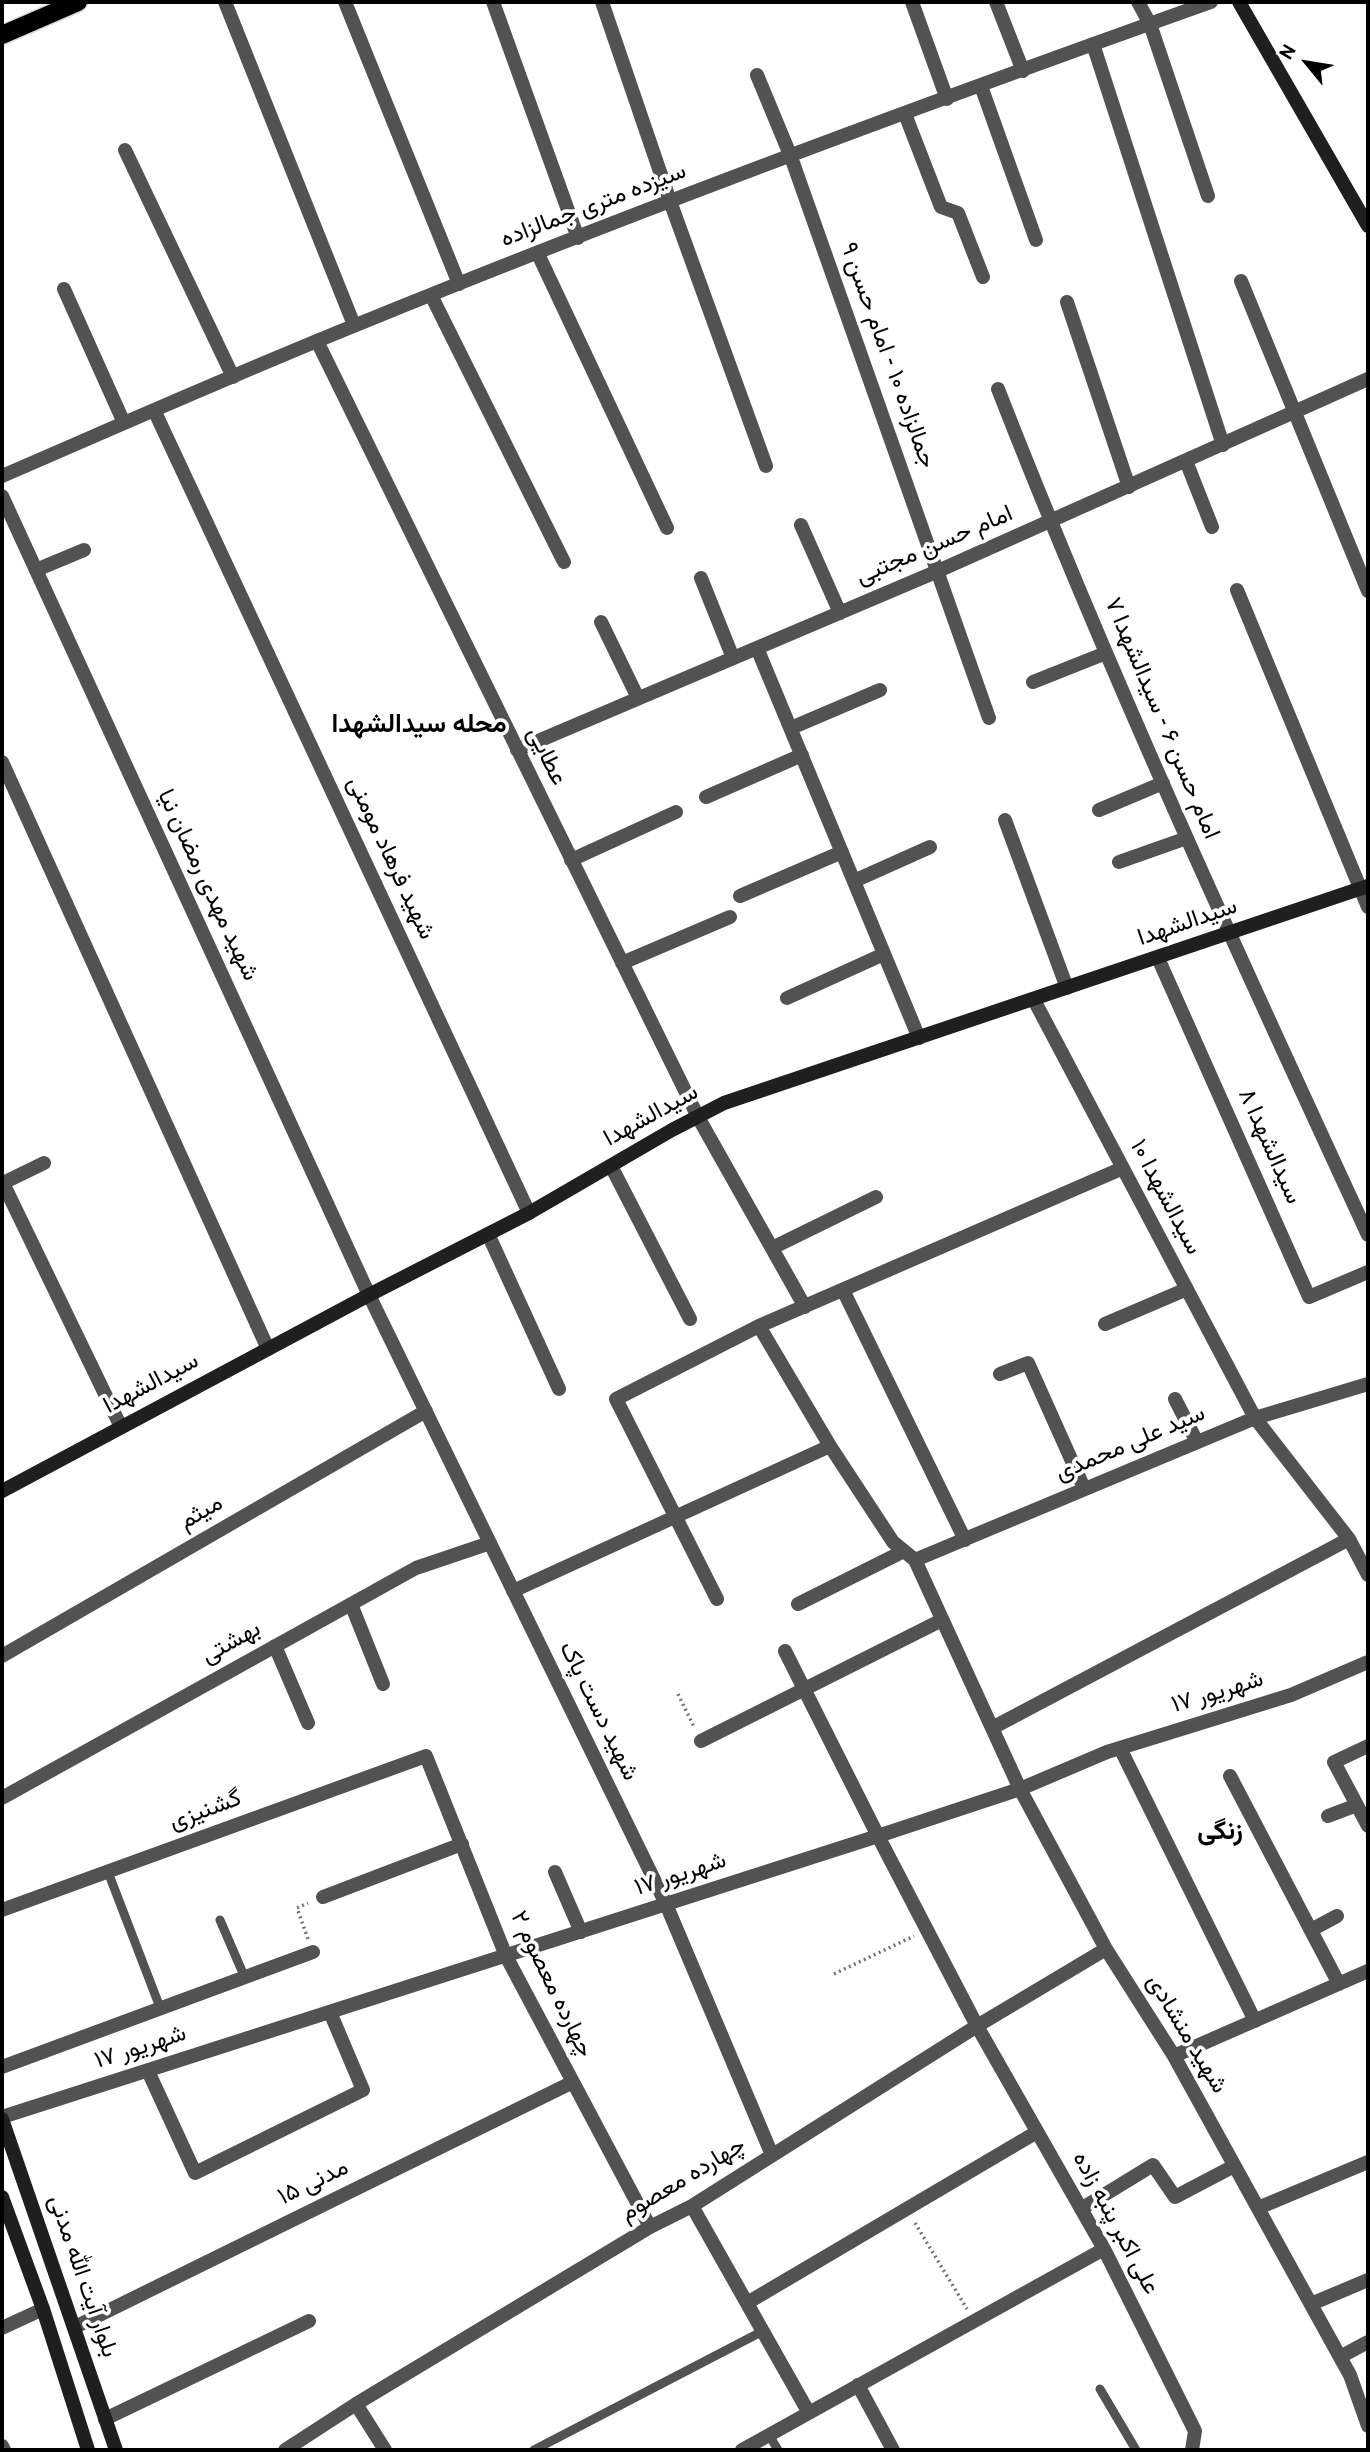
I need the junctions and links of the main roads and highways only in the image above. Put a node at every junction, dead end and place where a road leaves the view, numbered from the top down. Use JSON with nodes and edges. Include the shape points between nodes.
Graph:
{"nodes":[{"id":1,"x":78,"y":2,"type":"edge"},
{"id":2,"x":2,"y":35,"type":"edge"}],
"edges":[{"from":1,"to":2,"type":"main road"}]}
